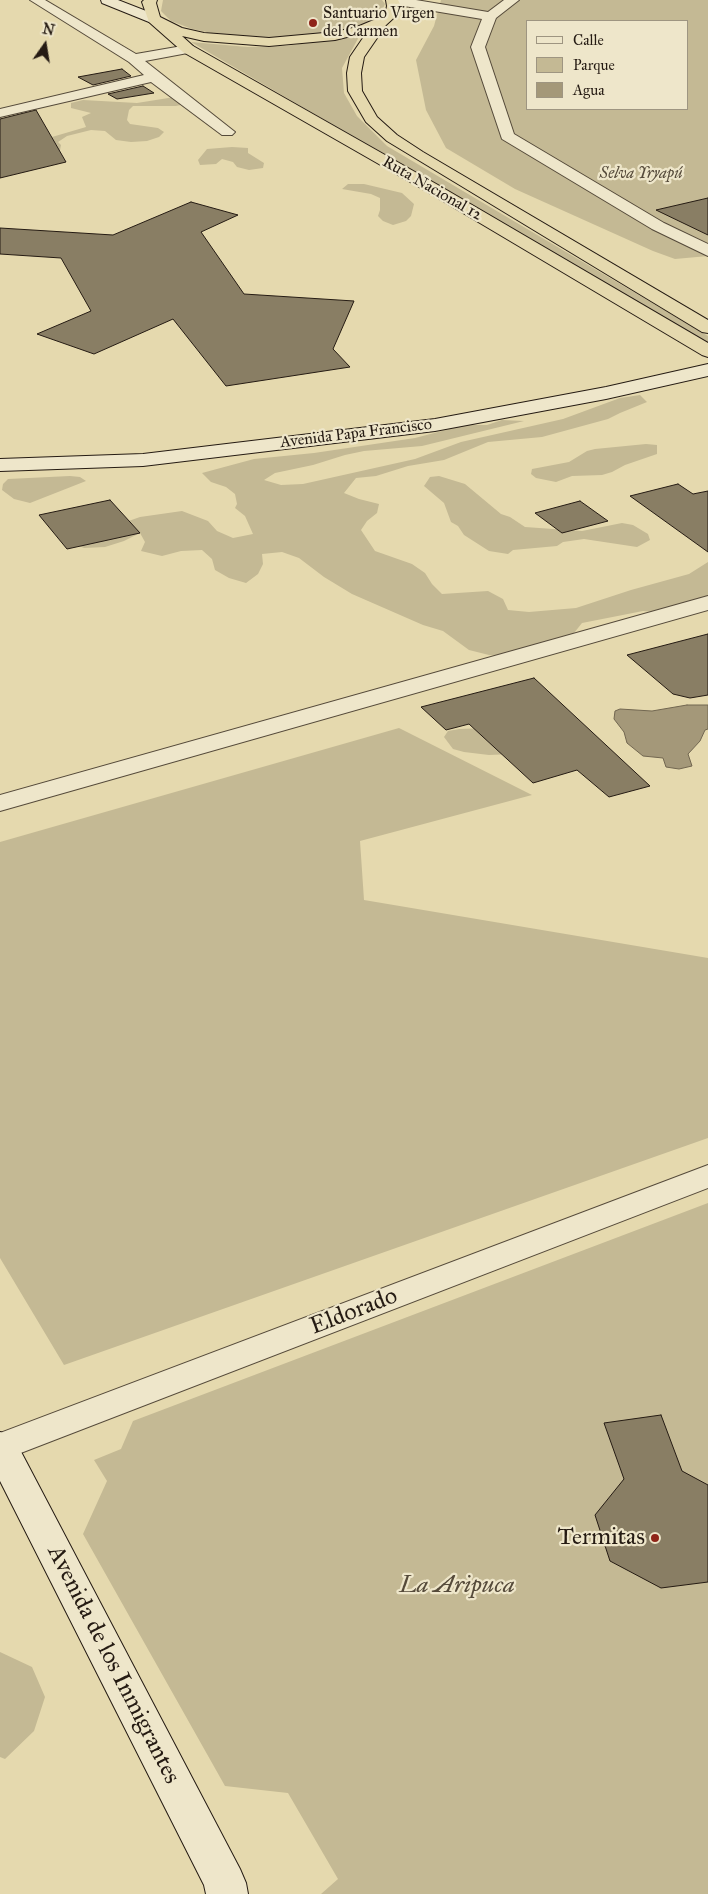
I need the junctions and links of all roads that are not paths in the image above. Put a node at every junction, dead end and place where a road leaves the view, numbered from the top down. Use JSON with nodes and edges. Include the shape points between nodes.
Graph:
{"nodes":[{"id":1,"x":36,"y":0,"type":"edge"},
{"id":2,"x":107,"y":0,"type":"edge"},
{"id":3,"x":151,"y":0,"type":"edge"},
{"id":4,"x":513,"y":0,"type":"edge"},
{"id":5,"x":409,"y":1,"type":"edge"},
{"id":6,"x":389,"y":9,"type":"edge"},
{"id":7,"x":490,"y":16,"type":"junction"},
{"id":8,"x":157,"y":21,"type":"junction"},
{"id":9,"x":188,"y":49,"type":"junction"},
{"id":10,"x":134,"y":59,"type":"junction"},
{"id":11,"x":154,"y":77,"type":"junction"},
{"id":12,"x":0,"y":113,"type":"edge"},
{"id":13,"x":227,"y":132,"type":"dead end"},
{"id":14,"x":708,"y":251,"type":"edge"},
{"id":15,"x":708,"y":328,"type":"edge"},
{"id":16,"x":708,"y":351,"type":"edge"},
{"id":17,"x":708,"y":370,"type":"edge"},
{"id":18,"x":0,"y":465,"type":"edge"},
{"id":19,"x":708,"y":602,"type":"edge"},
{"id":20,"x":0,"y":803,"type":"edge"},
{"id":21,"x":708,"y":1176,"type":"edge"},
{"id":22,"x":0,"y":1447,"type":"edge"},
{"id":23,"x":230,"y":1890,"type":"edge"}],
"edges":[{"from":1,"to":10,"type":"street"},
{"from":2,"to":8,"type":"street"},
{"from":3,"to":8,"type":"highway"},
{"from":4,"to":7,"type":"street"},
{"from":5,"to":6,"type":"highway"},
{"from":5,"to":7,"type":"street"},
{"from":6,"to":8,"type":"highway","via":[[361,30],[335,36],[269,42],[204,37],[178,31]]},
{"from":6,"to":15,"type":"highway","name":"Ruta Nacional 12","via":[[357,57],[354,73],[355,91],[371,120],[418,155]]},
{"from":7,"to":14,"type":"street","via":[[478,48],[507,136],[658,226]]},
{"from":8,"to":9,"type":"highway","name":"Ruta Nacional 12"},
{"from":9,"to":10,"type":"street"},
{"from":9,"to":16,"type":"highway","name":"Ruta Nacional 12"},
{"from":10,"to":11,"type":"street"},
{"from":11,"to":12,"type":"street"},
{"from":11,"to":13,"type":"street"},
{"from":17,"to":18,"type":"street","name":"Avenida Papa Francisco","via":[[435,425],[143,460]]},
{"from":19,"to":20,"type":"street"},
{"from":21,"to":22,"type":"street","name":"Eldorado"},
{"from":22,"to":23,"type":"street","name":"Avenida de los Inmigrantes"}]}
